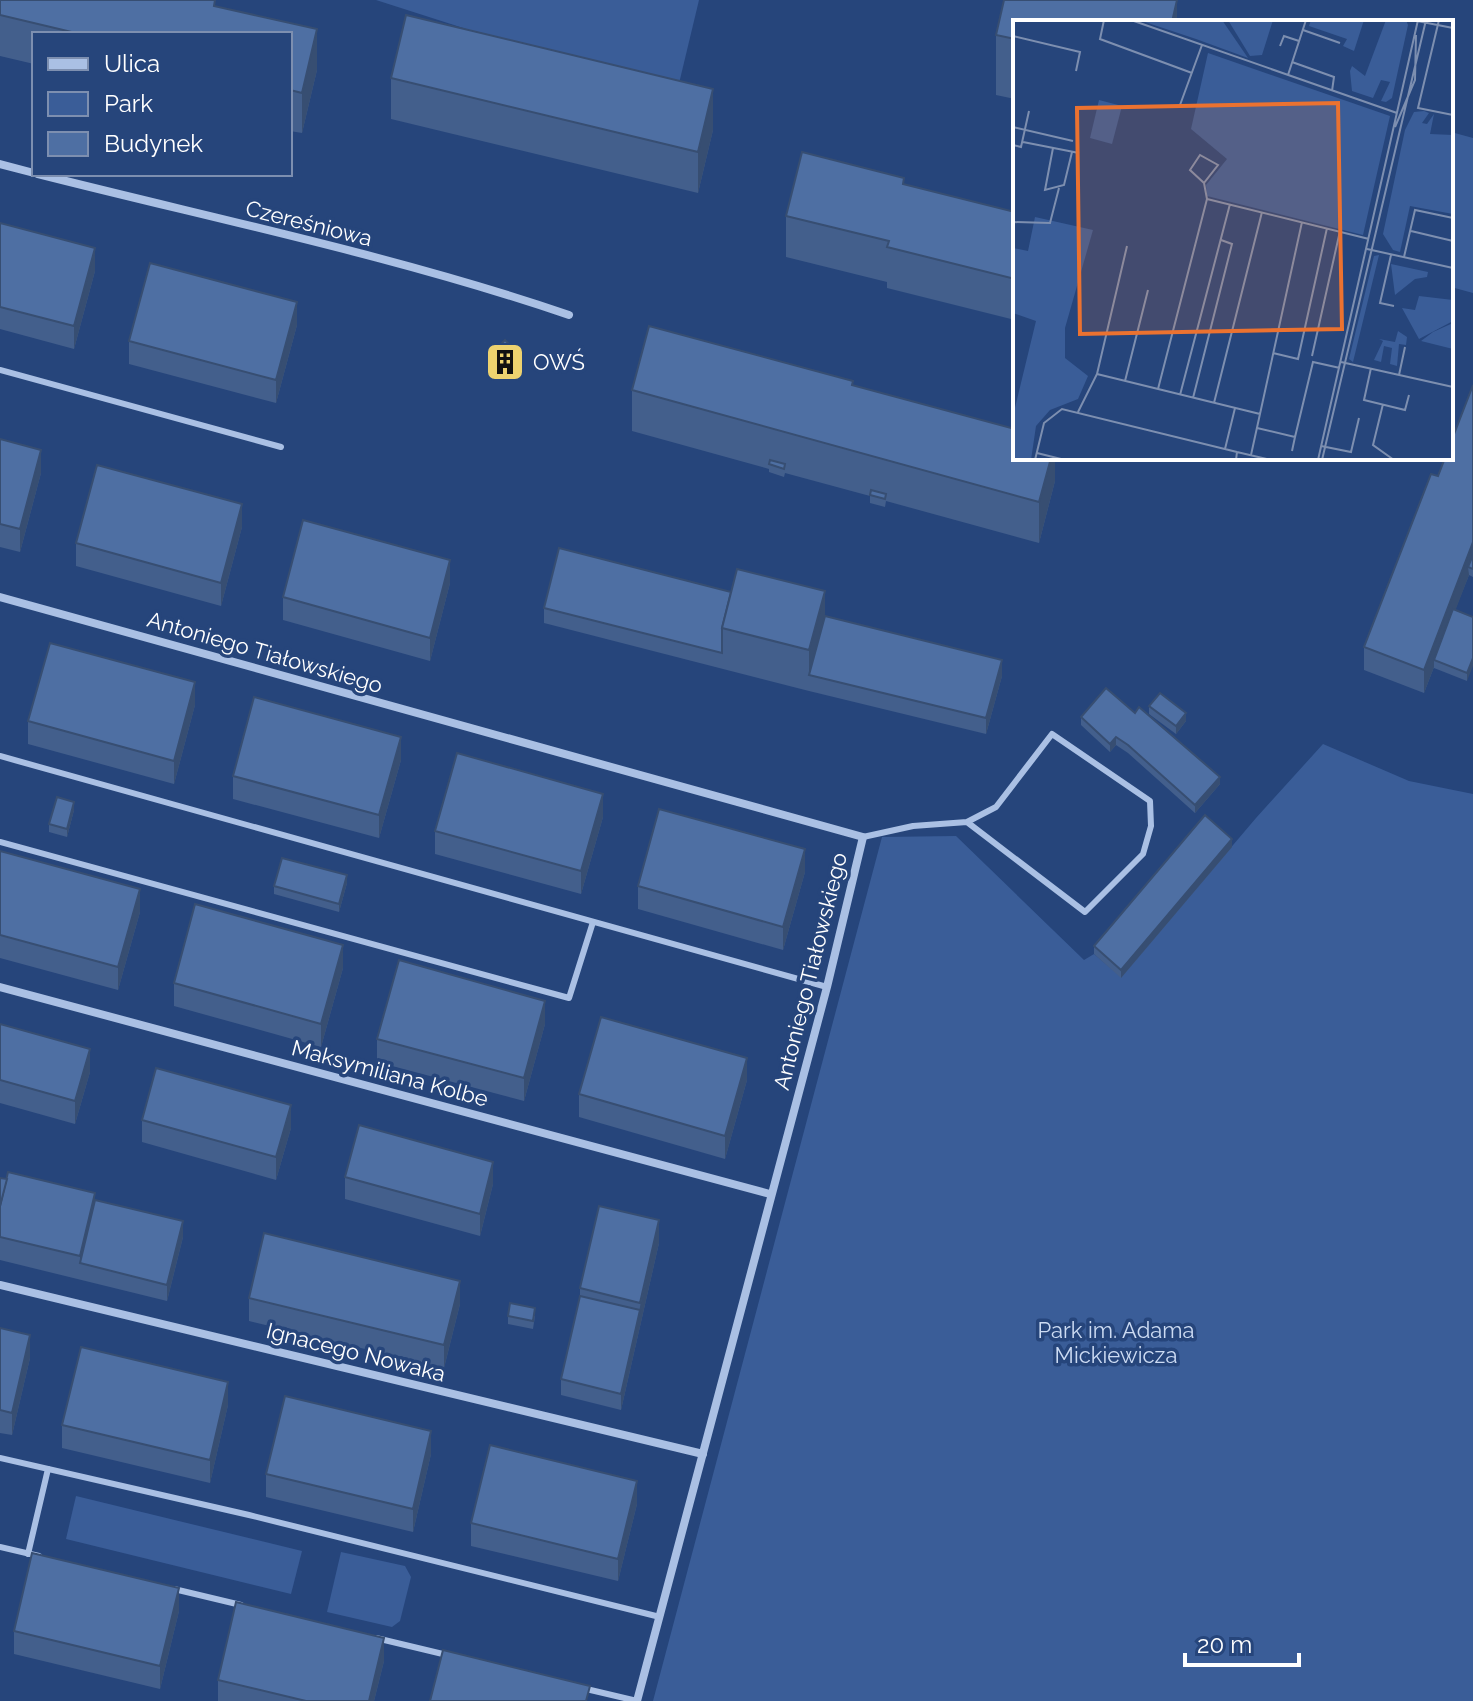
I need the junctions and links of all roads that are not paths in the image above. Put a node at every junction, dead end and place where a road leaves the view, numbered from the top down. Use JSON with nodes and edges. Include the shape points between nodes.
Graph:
{"nodes":[{"id":1,"x":0,"y":164,"type":"edge"},
{"id":2,"x":32,"y":173,"type":"edge"},
{"id":3,"x":44,"y":176,"type":"edge"},
{"id":4,"x":569,"y":315,"type":"dead end"},
{"id":5,"x":0,"y":370,"type":"edge"},
{"id":6,"x":281,"y":447,"type":"dead end"},
{"id":7,"x":0,"y":597,"type":"edge"},
{"id":8,"x":0,"y":756,"type":"edge"},
{"id":9,"x":967,"y":822,"type":"junction"},
{"id":10,"x":863,"y":837,"type":"junction"},
{"id":11,"x":0,"y":842,"type":"edge"},
{"id":12,"x":593,"y":922,"type":"junction"},
{"id":13,"x":0,"y":987,"type":"edge"},
{"id":14,"x":827,"y":987,"type":"junction"},
{"id":15,"x":770,"y":1194,"type":"junction"},
{"id":16,"x":0,"y":1285,"type":"edge"},
{"id":17,"x":703,"y":1454,"type":"junction"},
{"id":18,"x":0,"y":1458,"type":"edge"},
{"id":19,"x":48,"y":1469,"type":"junction"},
{"id":20,"x":0,"y":1547,"type":"edge"},
{"id":21,"x":28,"y":1554,"type":"junction"},
{"id":22,"x":43,"y":1557,"type":"edge"},
{"id":23,"x":165,"y":1587,"type":"edge"},
{"id":24,"x":257,"y":1609,"type":"edge"},
{"id":25,"x":660,"y":1617,"type":"junction"},
{"id":26,"x":364,"y":1635,"type":"edge"},
{"id":27,"x":455,"y":1657,"type":"edge"},
{"id":28,"x":578,"y":1686,"type":"edge"},
{"id":29,"x":637,"y":1701,"type":"edge"}],
"edges":[{"from":1,"to":2,"type":"street","name":"Czereśniowa"},
{"from":3,"to":4,"type":"street","name":"Czereśniowa","via":[[359,254]]},
{"from":5,"to":6,"type":"lane"},
{"from":7,"to":10,"type":"street","name":"Antoniego Tiałowskiego"},
{"from":8,"to":12,"type":"lane"},
{"from":9,"to":9,"type":"lane","via":[[1085,912],[1143,854],[1151,826],[1150,801],[1052,734],[996,807]]},
{"from":9,"to":10,"type":"lane"},
{"from":10,"to":14,"type":"street","name":"Antoniego Tiałowskiego"},
{"from":11,"to":12,"type":"lane","via":[[569,998]]},
{"from":12,"to":14,"type":"lane"},
{"from":13,"to":15,"type":"street","name":"Maksymiliana Kolbe"},
{"from":14,"to":15,"type":"street","name":"Antoniego Tiałowskiego"},
{"from":15,"to":17,"type":"street","name":"Antoniego Tiałowskiego"},
{"from":16,"to":17,"type":"street","name":"Ignacego Nowaka"},
{"from":17,"to":25,"type":"street","name":"Antoniego Tiałowskiego"},
{"from":18,"to":19,"type":"lane"},
{"from":19,"to":21,"type":"lane"},
{"from":19,"to":25,"type":"lane"},
{"from":20,"to":21,"type":"lane"},
{"from":21,"to":22,"type":"lane"},
{"from":23,"to":24,"type":"lane"},
{"from":25,"to":29,"type":"street","name":"Antoniego Tiałowskiego"},
{"from":26,"to":27,"type":"lane"},
{"from":28,"to":29,"type":"lane"}]}
